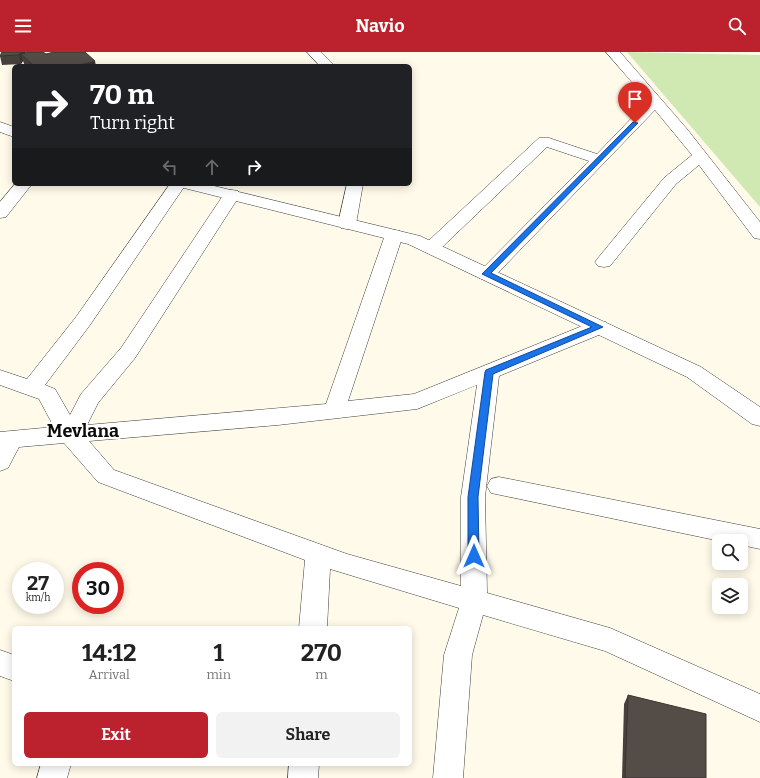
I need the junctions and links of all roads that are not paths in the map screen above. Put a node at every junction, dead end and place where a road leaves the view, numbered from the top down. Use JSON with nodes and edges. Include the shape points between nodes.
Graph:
{"nodes":[{"id":1,"x":331,"y":52,"type":"edge"},
{"id":2,"x":613,"y":52,"type":"edge"},
{"id":3,"x":315,"y":53,"type":"edge"},
{"id":4,"x":326,"y":64,"type":"edge"},
{"id":5,"x":656,"y":101,"type":"junction"},
{"id":6,"x":0,"y":127,"type":"edge"},
{"id":7,"x":12,"y":131,"type":"edge"},
{"id":8,"x":700,"y":156,"type":"junction"},
{"id":9,"x":600,"y":160,"type":"junction"},
{"id":10,"x":22,"y":186,"type":"edge"},
{"id":11,"x":177,"y":186,"type":"edge"},
{"id":12,"x":194,"y":186,"type":"edge"},
{"id":13,"x":355,"y":186,"type":"edge"},
{"id":14,"x":232,"y":195,"type":"junction"},
{"id":15,"x":0,"y":213,"type":"edge"},
{"id":16,"x":347,"y":224,"type":"junction"},
{"id":17,"x":760,"y":234,"type":"edge"},
{"id":18,"x":394,"y":235,"type":"junction"},
{"id":19,"x":431,"y":248,"type":"junction"},
{"id":20,"x":604,"y":262,"type":"dead end"},
{"id":21,"x":486,"y":274,"type":"junction"},
{"id":22,"x":599,"y":327,"type":"junction"},
{"id":23,"x":489,"y":372,"type":"junction"},
{"id":24,"x":0,"y":377,"type":"edge"},
{"id":25,"x":31,"y":389,"type":"junction"},
{"id":26,"x":334,"y":410,"type":"junction"},
{"id":27,"x":760,"y":418,"type":"edge"},
{"id":28,"x":70,"y":434,"type":"junction"},
{"id":29,"x":6,"y":440,"type":"edge"},
{"id":30,"x":0,"y":462,"type":"edge"},
{"id":31,"x":499,"y":486,"type":"dead end"},
{"id":32,"x":760,"y":539,"type":"edge"},
{"id":33,"x":318,"y":554,"type":"junction"},
{"id":34,"x":474,"y":601,"type":"junction"},
{"id":35,"x":313,"y":626,"type":"edge"},
{"id":36,"x":0,"y":663,"type":"edge"},
{"id":37,"x":12,"y":667,"type":"edge"},
{"id":38,"x":760,"y":708,"type":"edge"},
{"id":39,"x":55,"y":766,"type":"edge"},
{"id":40,"x":304,"y":766,"type":"edge"},
{"id":41,"x":52,"y":778,"type":"edge"},
{"id":42,"x":303,"y":778,"type":"edge"},
{"id":43,"x":448,"y":778,"type":"edge"}],
"edges":[{"from":1,"to":3,"type":"street"},
{"from":2,"to":5,"type":"street"},
{"from":3,"to":4,"type":"street"},
{"from":5,"to":8,"type":"street"},
{"from":5,"to":9,"type":"street"},
{"from":6,"to":7,"type":"street"},
{"from":8,"to":17,"type":"street"},
{"from":8,"to":20,"type":"street","via":[[670,182]]},
{"from":9,"to":19,"type":"street","via":[[544,141]]},
{"from":9,"to":21,"type":"street"},
{"from":10,"to":15,"type":"street"},
{"from":11,"to":25,"type":"street","via":[[83,321]]},
{"from":12,"to":14,"type":"street"},
{"from":13,"to":16,"type":"street"},
{"from":14,"to":16,"type":"street"},
{"from":14,"to":28,"type":"street","via":[[128,353],[89,399]]},
{"from":16,"to":18,"type":"street"},
{"from":18,"to":19,"type":"street"},
{"from":18,"to":26,"type":"street"},
{"from":19,"to":21,"type":"street"},
{"from":21,"to":22,"type":"street"},
{"from":22,"to":23,"type":"street"},
{"from":22,"to":27,"type":"street","via":[[694,372]]},
{"from":23,"to":26,"type":"street","via":[[416,401]]},
{"from":23,"to":34,"type":"street","via":[[473,497]]},
{"from":24,"to":25,"type":"street"},
{"from":25,"to":28,"type":"street","via":[[47,394]]},
{"from":26,"to":28,"type":"street"},
{"from":28,"to":29,"type":"street"},
{"from":28,"to":33,"type":"street","via":[[106,476]]},
{"from":29,"to":30,"type":"street"},
{"from":31,"to":32,"type":"street"},
{"from":33,"to":34,"type":"street"},
{"from":33,"to":35,"type":"street"},
{"from":34,"to":38,"type":"street","via":[[610,640]]},
{"from":34,"to":43,"type":"street","via":[[458,655]]},
{"from":36,"to":37,"type":"street"},
{"from":39,"to":41,"type":"street"},
{"from":40,"to":42,"type":"street"}]}
